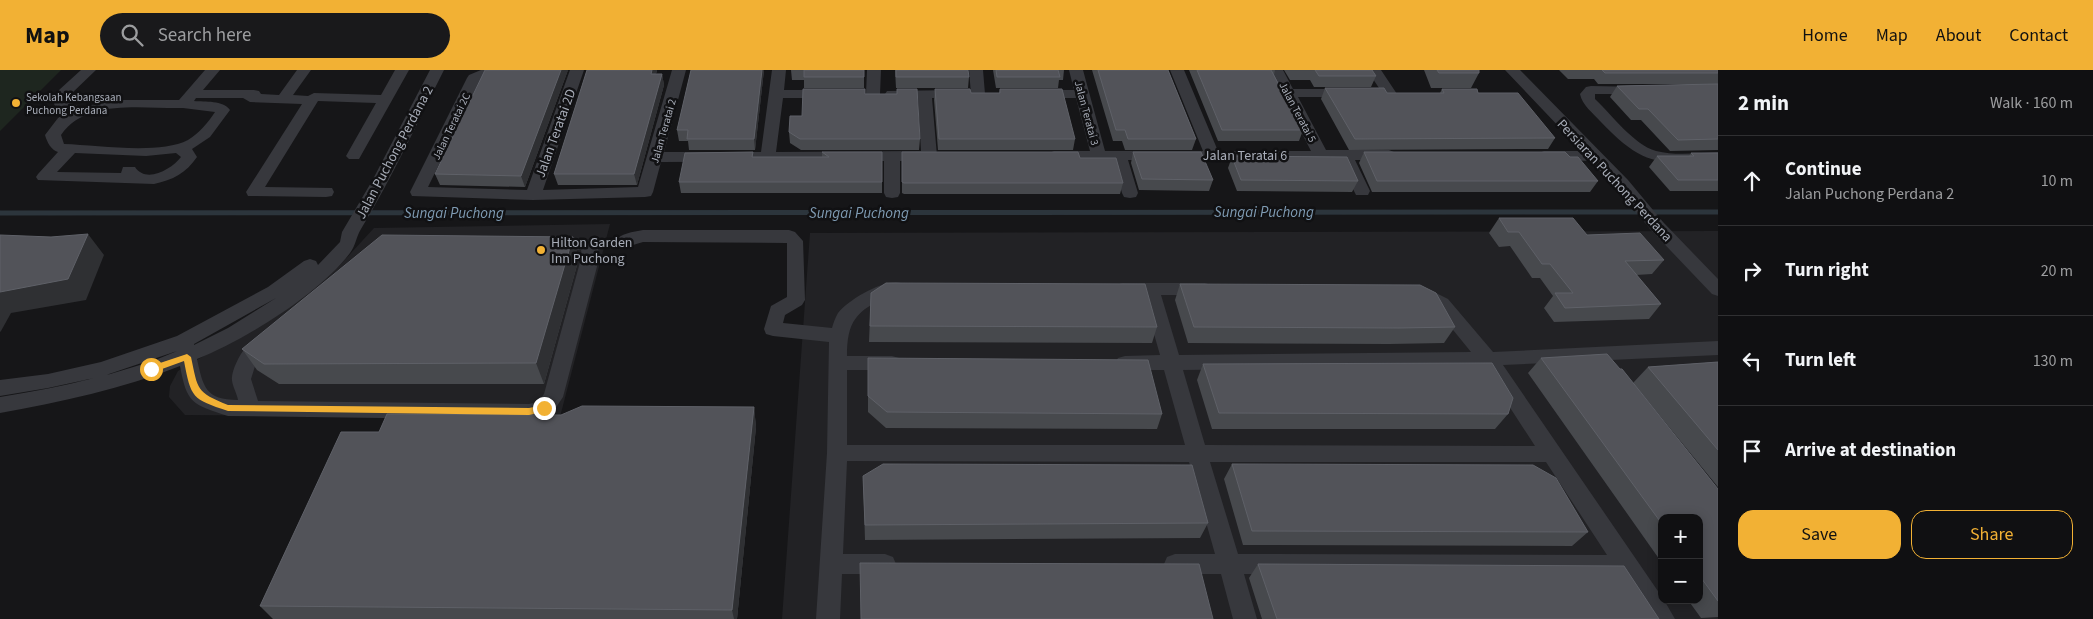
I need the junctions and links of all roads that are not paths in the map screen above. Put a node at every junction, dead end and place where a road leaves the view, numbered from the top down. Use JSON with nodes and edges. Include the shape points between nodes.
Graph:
{"nodes":[{"id":1,"x":89,"y":70,"type":"edge"},
{"id":2,"x":213,"y":70,"type":"edge"},
{"id":3,"x":304,"y":70,"type":"edge"},
{"id":4,"x":402,"y":70,"type":"edge"},
{"id":5,"x":437,"y":70,"type":"edge"},
{"id":6,"x":577,"y":70,"type":"edge"},
{"id":7,"x":680,"y":70,"type":"edge"},
{"id":8,"x":779,"y":70,"type":"edge"},
{"id":9,"x":874,"y":70,"type":"edge"},
{"id":10,"x":976,"y":70,"type":"edge"},
{"id":11,"x":1076,"y":70,"type":"edge"},
{"id":12,"x":1177,"y":70,"type":"edge"},
{"id":13,"x":1276,"y":70,"type":"edge"},
{"id":14,"x":1374,"y":70,"type":"edge"},
{"id":15,"x":1512,"y":70,"type":"edge"},
{"id":16,"x":488,"y":71,"type":"edge"},
{"id":17,"x":1650,"y":90,"type":"edge"},
{"id":18,"x":1288,"y":93,"type":"junction"},
{"id":19,"x":776,"y":94,"type":"junction"},
{"id":20,"x":844,"y":94,"type":"edge"},
{"id":21,"x":924,"y":94,"type":"junction"},
{"id":22,"x":1025,"y":94,"type":"edge"},
{"id":23,"x":1082,"y":94,"type":"junction"},
{"id":24,"x":189,"y":99,"type":"junction"},
{"id":25,"x":386,"y":99,"type":"junction"},
{"id":26,"x":283,"y":100,"type":"junction"},
{"id":27,"x":312,"y":100,"type":"junction"},
{"id":28,"x":81,"y":113,"type":"junction"},
{"id":29,"x":72,"y":148,"type":"junction"},
{"id":30,"x":179,"y":149,"type":"junction"},
{"id":31,"x":156,"y":151,"type":"junction"},
{"id":32,"x":1212,"y":155,"type":"junction"},
{"id":33,"x":1321,"y":155,"type":"junction"},
{"id":34,"x":1345,"y":155,"type":"junction"},
{"id":35,"x":1402,"y":155,"type":"edge"},
{"id":36,"x":354,"y":156,"type":"dead end"},
{"id":37,"x":892,"y":156,"type":"junction"},
{"id":38,"x":1039,"y":156,"type":"edge"},
{"id":39,"x":1099,"y":156,"type":"junction"},
{"id":40,"x":1119,"y":156,"type":"junction"},
{"id":41,"x":1528,"y":156,"type":"edge"},
{"id":42,"x":1595,"y":156,"type":"junction"},
{"id":43,"x":656,"y":157,"type":"junction"},
{"id":44,"x":768,"y":157,"type":"junction"},
{"id":45,"x":1718,"y":157,"type":"edge"},
{"id":46,"x":136,"y":178,"type":"junction"},
{"id":47,"x":1362,"y":191,"type":"dead end"},
{"id":48,"x":326,"y":192,"type":"dead end"},
{"id":49,"x":892,"y":193,"type":"dead end"},
{"id":50,"x":1130,"y":193,"type":"dead end"},
{"id":51,"x":533,"y":195,"type":"junction"},
{"id":52,"x":623,"y":242,"type":"dead end"},
{"id":53,"x":536,"y":243,"type":"edge"},
{"id":54,"x":1716,"y":286,"type":"edge"},
{"id":55,"x":912,"y":288,"type":"edge"},
{"id":56,"x":1100,"y":288,"type":"edge"},
{"id":57,"x":1150,"y":289,"type":"junction"},
{"id":58,"x":1220,"y":289,"type":"edge"},
{"id":59,"x":1399,"y":290,"type":"edge"},
{"id":60,"x":280,"y":328,"type":"edge"},
{"id":61,"x":838,"y":336,"type":"junction"},
{"id":62,"x":186,"y":349,"type":"junction"},
{"id":63,"x":1715,"y":352,"type":"edge"},
{"id":64,"x":1488,"y":359,"type":"junction"},
{"id":65,"x":838,"y":362,"type":"junction"},
{"id":66,"x":906,"y":363,"type":"edge"},
{"id":67,"x":1103,"y":363,"type":"edge"},
{"id":68,"x":1171,"y":363,"type":"junction"},
{"id":69,"x":24,"y":370,"type":"dead end"},
{"id":70,"x":4,"y":388,"type":"edge"},
{"id":71,"x":0,"y":405,"type":"edge"},
{"id":72,"x":249,"y":408,"type":"junction"},
{"id":73,"x":837,"y":453,"type":"junction"},
{"id":74,"x":1198,"y":454,"type":"junction"},
{"id":75,"x":1552,"y":454,"type":"junction"},
{"id":76,"x":831,"y":564,"type":"junction"},
{"id":77,"x":911,"y":564,"type":"edge"},
{"id":78,"x":1149,"y":564,"type":"edge"},
{"id":79,"x":1229,"y":564,"type":"junction"},
{"id":80,"x":1626,"y":565,"type":"junction"},
{"id":81,"x":828,"y":619,"type":"edge"},
{"id":82,"x":1245,"y":619,"type":"edge"},
{"id":83,"x":1663,"y":619,"type":"edge"}],
"edges":[{"from":1,"to":28,"type":"street","via":[[64,93],[61,104]]},
{"from":2,"to":24,"type":"street"},
{"from":3,"to":26,"type":"street"},
{"from":4,"to":25,"type":"street"},
{"from":5,"to":62,"type":"street","name":"Jalan Puchong Perdana 2","via":[[348,244],[333,261],[288,299],[242,329]]},
{"from":6,"to":51,"type":"street","name":"Jalan Teratai 2D"},
{"from":7,"to":43,"type":"street","name":"Jalan Teratai 2"},
{"from":8,"to":19,"type":"street"},
{"from":9,"to":21,"type":"street","via":[[868,94]]},
{"from":10,"to":21,"type":"street","via":[[983,94]]},
{"from":11,"to":23,"type":"street","name":"Jalan Teratai 3"},
{"from":12,"to":32,"type":"street"},
{"from":13,"to":18,"type":"street","name":"Jalan Teratai 5"},
{"from":14,"to":18,"type":"street","via":[[1395,94]]},
{"from":15,"to":42,"type":"street","name":"Persiaran Puchong Perdana"},
{"from":16,"to":51,"type":"street","name":"Jalan Teratai 2C","via":[[474,78],[418,192]]},
{"from":17,"to":45,"type":"street","via":[[1592,90],[1586,94],[1588,100],[1638,148],[1650,155]]},
{"from":18,"to":33,"type":"street","name":"Jalan Teratai 5"},
{"from":19,"to":20,"type":"street"},
{"from":19,"to":44,"type":"street"},
{"from":21,"to":37,"type":"street","via":[[934,156]]},
{"from":22,"to":23,"type":"street"},
{"from":23,"to":39,"type":"street","name":"Jalan Teratai 3"},
{"from":24,"to":26,"type":"street","via":[[254,94],[250,98]]},
{"from":24,"to":28,"type":"street","via":[[104,106]]},
{"from":24,"to":30,"type":"street","via":[[223,110],[207,132]]},
{"from":25,"to":27,"type":"street","via":[[314,97]]},
{"from":25,"to":36,"type":"street"},
{"from":26,"to":27,"type":"street"},
{"from":27,"to":48,"type":"street","via":[[254,192]]},
{"from":28,"to":29,"type":"street","via":[[64,121],[53,135],[60,148]]},
{"from":29,"to":31,"type":"street"},
{"from":29,"to":46,"type":"street","via":[[44,177]]},
{"from":30,"to":31,"type":"street"},
{"from":30,"to":46,"type":"street","via":[[189,157],[170,175]]},
{"from":31,"to":46,"type":"street","via":[[143,156],[129,169]]},
{"from":32,"to":33,"type":"street","name":"Jalan Teratai 6"},
{"from":32,"to":40,"type":"street","name":"Jalan Teratai 6"},
{"from":33,"to":34,"type":"street","name":"Jalan Teratai 6"},
{"from":34,"to":35,"type":"street","name":"Jalan Teratai 6"},
{"from":34,"to":47,"type":"street"},
{"from":37,"to":44,"type":"street"},
{"from":37,"to":49,"type":"street"},
{"from":38,"to":39,"type":"street","name":"Jalan Teratai 6"},
{"from":39,"to":40,"type":"street","name":"Jalan Teratai 6"},
{"from":40,"to":50,"type":"street"},
{"from":41,"to":42,"type":"street"},
{"from":42,"to":54,"type":"street","name":"Persiaran Puchong Perdana"},
{"from":43,"to":44,"type":"street"},
{"from":43,"to":51,"type":"street","name":"Jalan Teratai 2","via":[[645,192]]},
{"from":52,"to":61,"type":"street","via":[[643,236],[790,236],[795,241],[796,300],[778,311],[773,330]]},
{"from":53,"to":72,"type":"street","via":[[590,246],[591,255],[552,397],[544,408],[529,412]]},
{"from":55,"to":61,"type":"street","via":[[892,287],[868,298],[845,317]]},
{"from":56,"to":57,"type":"street"},
{"from":57,"to":58,"type":"street"},
{"from":57,"to":68,"type":"street"},
{"from":59,"to":64,"type":"street","via":[[1419,290],[1442,304]]},
{"from":60,"to":72,"type":"street","via":[[246,360],[241,379]]},
{"from":61,"to":65,"type":"street"},
{"from":62,"to":70,"type":"street","name":"Jalan Puchong Perdana 2"},
{"from":62,"to":71,"type":"street","name":"Jalan Puchong Perdana 2","via":[[98,385]]},
{"from":62,"to":72,"type":"street","via":[[194,389],[204,399],[228,408]]},
{"from":63,"to":64,"type":"street","via":[[1602,362]]},
{"from":64,"to":68,"type":"street"},
{"from":64,"to":75,"type":"street"},
{"from":65,"to":66,"type":"street"},
{"from":65,"to":73,"type":"street"},
{"from":67,"to":68,"type":"street"},
{"from":68,"to":74,"type":"street"},
{"from":69,"to":70,"type":"street"},
{"from":73,"to":74,"type":"street"},
{"from":73,"to":76,"type":"street"},
{"from":74,"to":75,"type":"street"},
{"from":74,"to":79,"type":"street"},
{"from":75,"to":80,"type":"street"},
{"from":76,"to":77,"type":"street"},
{"from":76,"to":81,"type":"street"},
{"from":78,"to":79,"type":"street"},
{"from":79,"to":80,"type":"street"},
{"from":79,"to":82,"type":"street"},
{"from":80,"to":83,"type":"street"}]}
